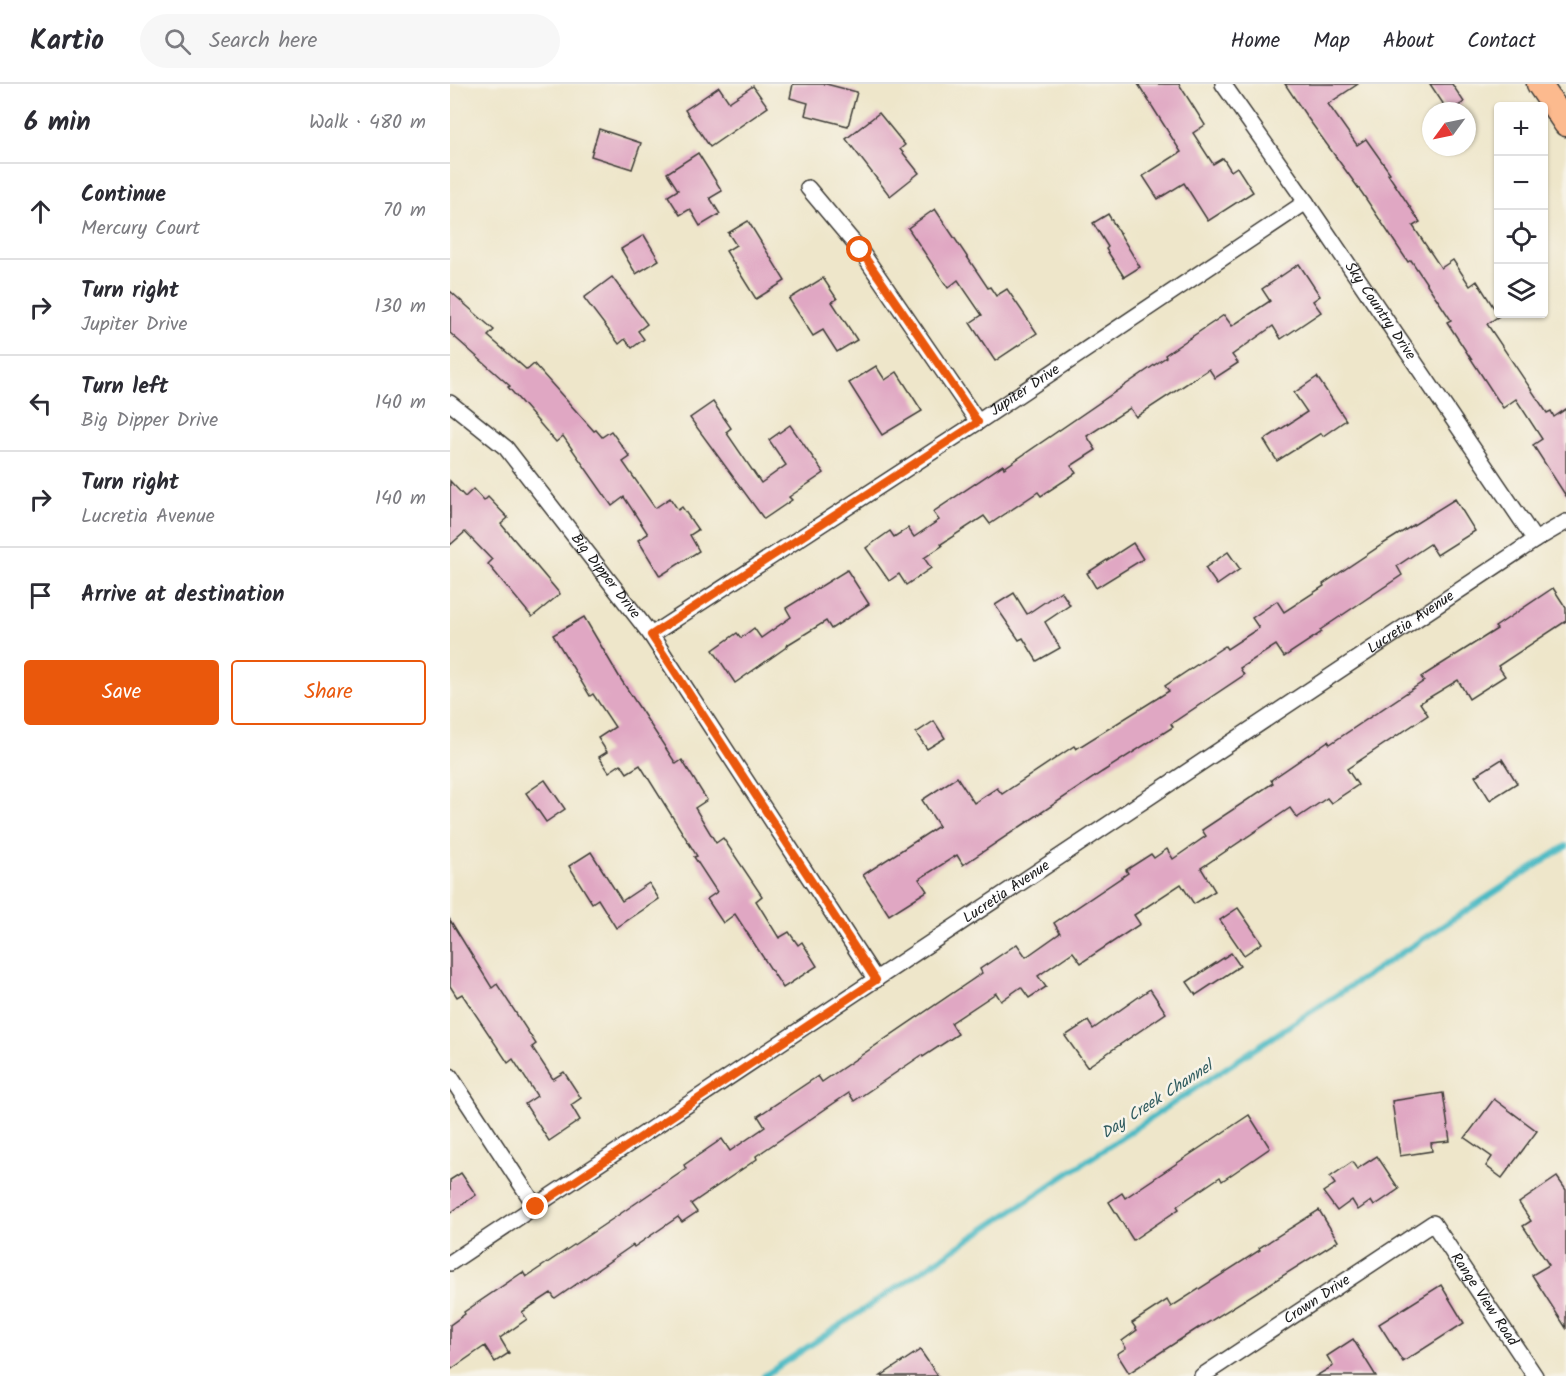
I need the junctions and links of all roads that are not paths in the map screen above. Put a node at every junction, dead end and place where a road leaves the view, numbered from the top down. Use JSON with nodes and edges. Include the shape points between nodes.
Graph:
{"nodes":[{"id":1,"x":1223,"y":84,"type":"edge"},
{"id":2,"x":1539,"y":84,"type":"edge"},
{"id":3,"x":1566,"y":124,"type":"edge"},
{"id":4,"x":808,"y":188,"type":"dead end"},
{"id":5,"x":1306,"y":202,"type":"junction"},
{"id":6,"x":450,"y":403,"type":"edge"},
{"id":7,"x":978,"y":422,"type":"junction"},
{"id":8,"x":1566,"y":522,"type":"edge"},
{"id":9,"x":1535,"y":540,"type":"junction"},
{"id":10,"x":651,"y":635,"type":"junction"},
{"id":11,"x":876,"y":980,"type":"junction"},
{"id":12,"x":450,"y":1076,"type":"edge"},
{"id":13,"x":536,"y":1207,"type":"junction"},
{"id":14,"x":1433,"y":1223,"type":"joint"},
{"id":15,"x":450,"y":1263,"type":"edge"},
{"id":16,"x":1202,"y":1376,"type":"edge"},
{"id":17,"x":1535,"y":1376,"type":"edge"}],
"edges":[{"from":1,"to":5,"type":"street","name":"Sky Country Drive"},
{"from":2,"to":3,"type":"main road"},
{"from":4,"to":7,"type":"street","via":[[860,250]]},
{"from":5,"to":7,"type":"street","name":"Jupiter Drive"},
{"from":5,"to":9,"type":"street","name":"Sky Country Drive"},
{"from":6,"to":10,"type":"street","name":"Big Dipper Drive","via":[[506,448]]},
{"from":7,"to":10,"type":"street","name":"Jupiter Drive"},
{"from":8,"to":9,"type":"street","name":"Lucretia Avenue"},
{"from":9,"to":11,"type":"street","name":"Lucretia Avenue"},
{"from":10,"to":11,"type":"street","name":"Big Dipper Drive"},
{"from":11,"to":13,"type":"street","name":"Lucretia Avenue"},
{"from":12,"to":13,"type":"street"},
{"from":13,"to":15,"type":"street","name":"Lucretia Avenue"},
{"from":14,"to":16,"type":"street","name":"Crown Drive"},
{"from":14,"to":17,"type":"street","name":"Range View Road"}]}
